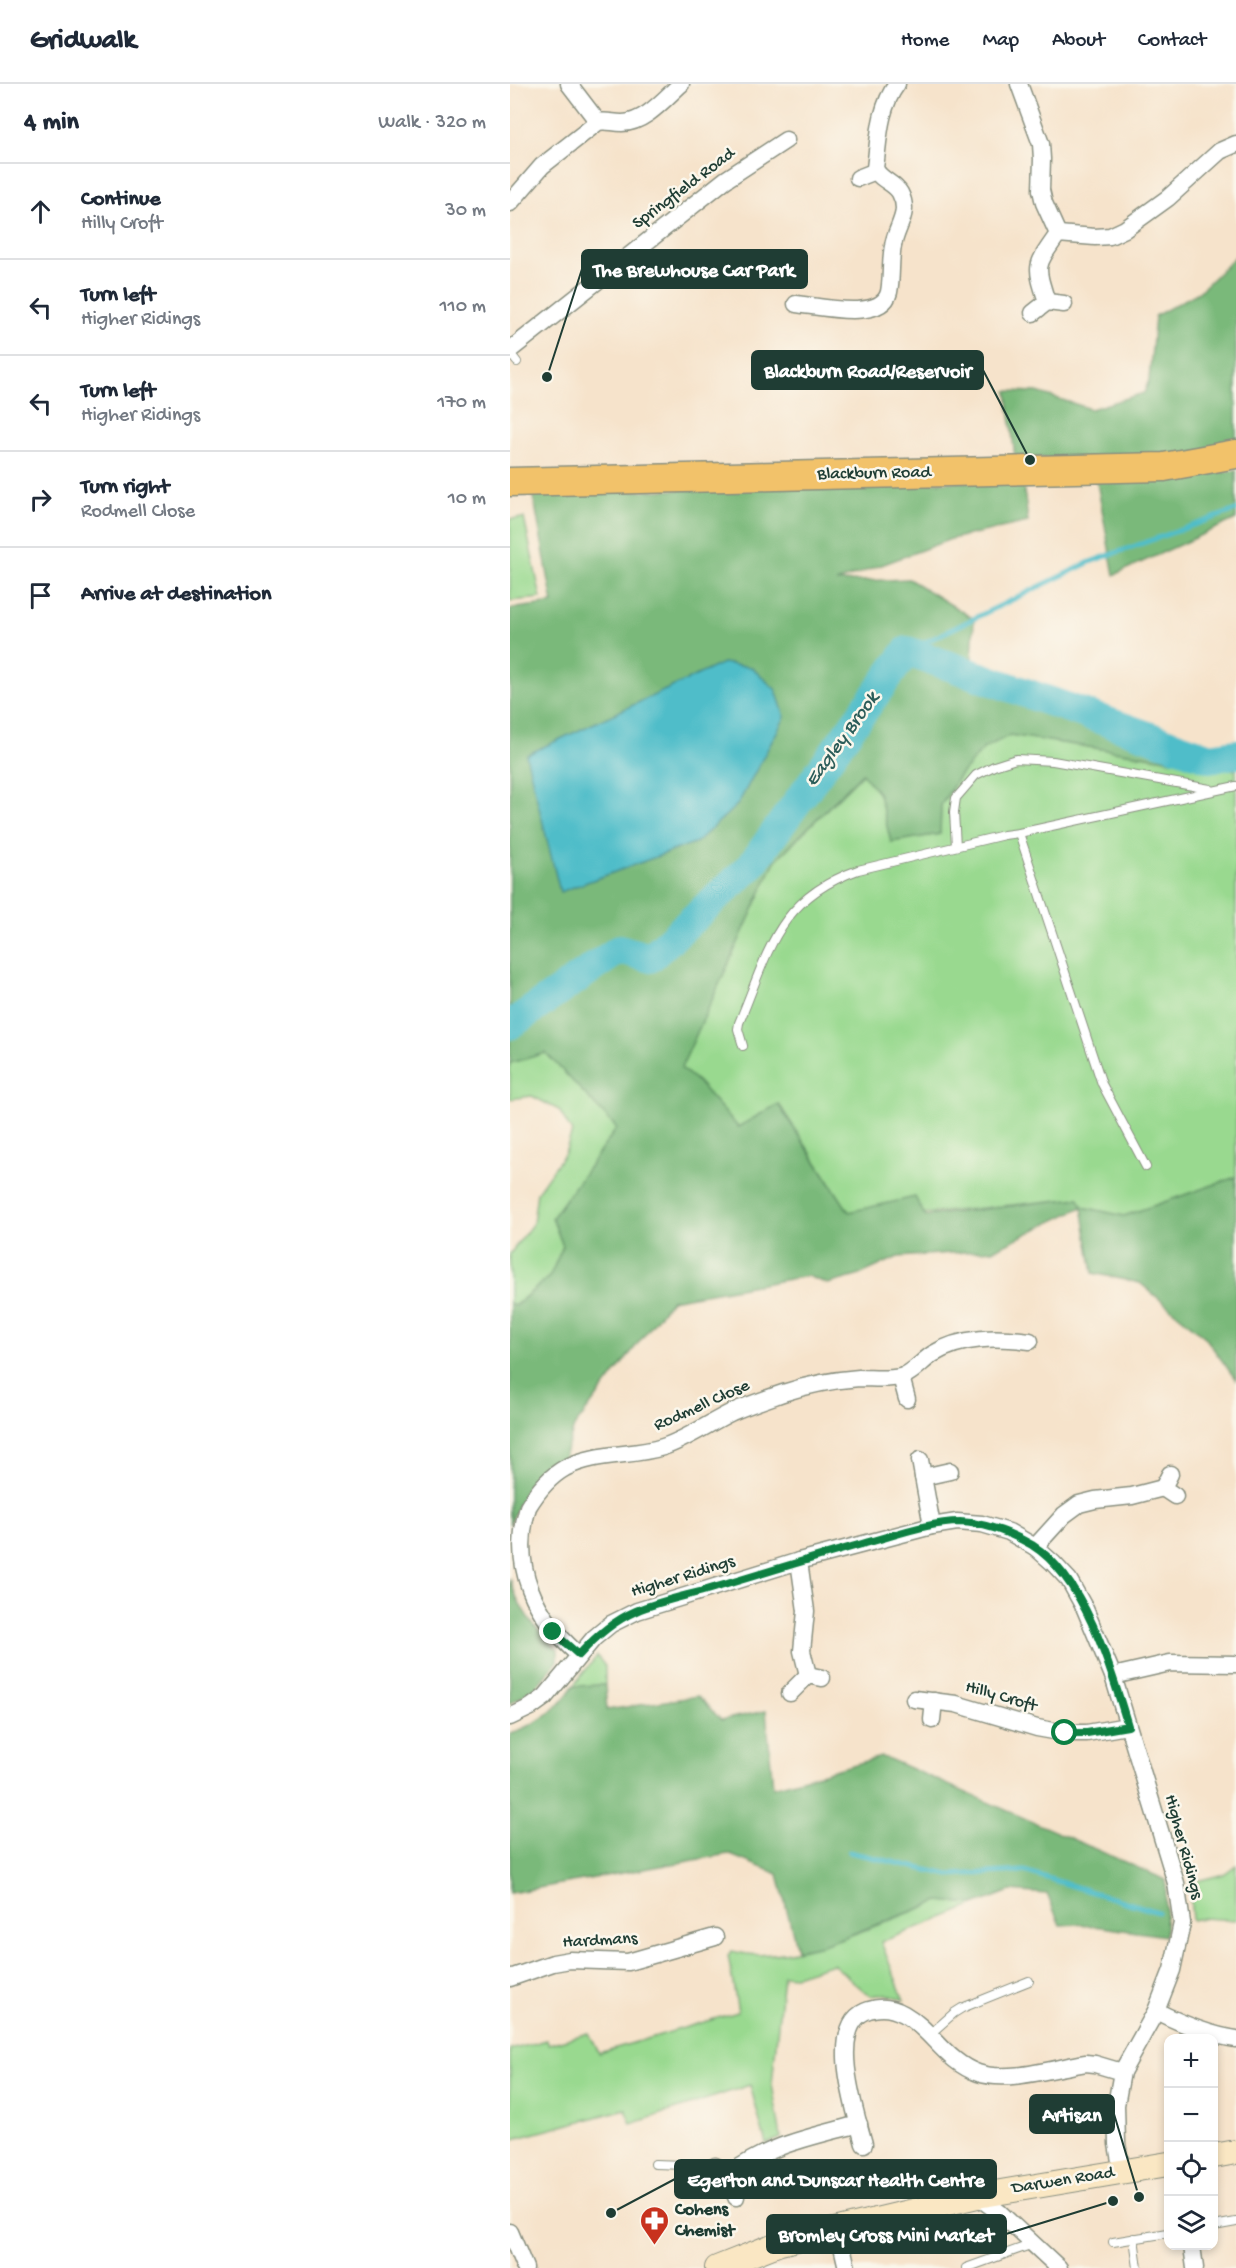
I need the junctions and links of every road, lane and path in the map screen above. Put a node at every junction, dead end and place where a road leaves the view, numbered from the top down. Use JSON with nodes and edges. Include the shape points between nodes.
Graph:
{"nodes":[{"id":1,"x":569,"y":84,"type":"edge"},
{"id":2,"x":681,"y":84,"type":"edge"},
{"id":3,"x":897,"y":84,"type":"edge"},
{"id":4,"x":1019,"y":84,"type":"edge"},
{"id":5,"x":598,"y":122,"type":"junction"},
{"id":6,"x":786,"y":140,"type":"dead end"},
{"id":7,"x":1236,"y":144,"type":"edge"},
{"id":8,"x":876,"y":171,"type":"junction"},
{"id":9,"x":858,"y":178,"type":"dead end"},
{"id":10,"x":510,"y":202,"type":"edge"},
{"id":11,"x":1058,"y":234,"type":"junction"},
{"id":12,"x":796,"y":304,"type":"dead end"},
{"id":13,"x":1033,"y":313,"type":"dead end"},
{"id":14,"x":512,"y":355,"type":"edge"},
{"id":15,"x":1236,"y":454,"type":"edge"},
{"id":16,"x":510,"y":482,"type":"edge"},
{"id":17,"x":1236,"y":786,"type":"edge"},
{"id":18,"x":1216,"y":790,"type":"junction"},
{"id":19,"x":1019,"y":833,"type":"junction"},
{"id":20,"x":956,"y":846,"type":"junction"},
{"id":21,"x":743,"y":1046,"type":"dead end"},
{"id":22,"x":1146,"y":1167,"type":"dead end"},
{"id":23,"x":1030,"y":1341,"type":"dead end"},
{"id":24,"x":902,"y":1377,"type":"junction"},
{"id":25,"x":906,"y":1399,"type":"dead end"},
{"id":26,"x":920,"y":1460,"type":"dead end"},
{"id":27,"x":950,"y":1471,"type":"dead end"},
{"id":28,"x":923,"y":1477,"type":"junction"},
{"id":29,"x":1170,"y":1486,"type":"dead end"},
{"id":30,"x":932,"y":1526,"type":"junction"},
{"id":31,"x":1035,"y":1547,"type":"junction"},
{"id":32,"x":799,"y":1562,"type":"junction"},
{"id":33,"x":579,"y":1655,"type":"junction"},
{"id":34,"x":1236,"y":1664,"type":"edge"},
{"id":35,"x":1113,"y":1676,"type":"junction"},
{"id":36,"x":790,"y":1693,"type":"dead end"},
{"id":37,"x":914,"y":1699,"type":"dead end"},
{"id":38,"x":934,"y":1701,"type":"junction"},
{"id":39,"x":510,"y":1717,"type":"edge"},
{"id":40,"x":932,"y":1720,"type":"dead end"},
{"id":41,"x":1128,"y":1726,"type":"junction"},
{"id":42,"x":715,"y":1937,"type":"dead end"},
{"id":43,"x":510,"y":1978,"type":"edge"},
{"id":44,"x":1029,"y":1981,"type":"dead end"},
{"id":45,"x":1156,"y":2011,"type":"junction"},
{"id":46,"x":928,"y":2036,"type":"junction"},
{"id":47,"x":1236,"y":2039,"type":"edge"},
{"id":48,"x":1122,"y":2072,"type":"junction"},
{"id":49,"x":859,"y":2124,"type":"junction"},
{"id":50,"x":864,"y":2144,"type":"dead end"},
{"id":51,"x":1236,"y":2152,"type":"edge"},
{"id":52,"x":1218,"y":2155,"type":"edge"},
{"id":53,"x":655,"y":2163,"type":"dead end"},
{"id":54,"x":1164,"y":2165,"type":"edge"},
{"id":55,"x":715,"y":2166,"type":"joint"},
{"id":56,"x":1122,"y":2172,"type":"junction"},
{"id":57,"x":730,"y":2174,"type":"junction"},
{"id":58,"x":977,"y":2196,"type":"junction"},
{"id":59,"x":736,"y":2197,"type":"dead end"},
{"id":60,"x":1236,"y":2222,"type":"edge"},
{"id":61,"x":1218,"y":2225,"type":"edge"},
{"id":62,"x":838,"y":2229,"type":"junction"},
{"id":63,"x":510,"y":2232,"type":"edge"},
{"id":64,"x":1164,"y":2234,"type":"edge"},
{"id":65,"x":1134,"y":2238,"type":"junction"},
{"id":66,"x":1113,"y":2242,"type":"dead end"},
{"id":67,"x":1033,"y":2244,"type":"junction"},
{"id":68,"x":1193,"y":2250,"type":"edge"},
{"id":69,"x":525,"y":2268,"type":"edge"},
{"id":70,"x":717,"y":2268,"type":"edge"},
{"id":71,"x":847,"y":2268,"type":"edge"},
{"id":72,"x":966,"y":2268,"type":"edge"},
{"id":73,"x":1059,"y":2268,"type":"edge"},
{"id":74,"x":1138,"y":2268,"type":"edge"},
{"id":75,"x":1195,"y":2268,"type":"edge"}],
"edges":[{"from":1,"to":5,"type":"street"},
{"from":2,"to":5,"type":"street","via":[[637,120]]},
{"from":3,"to":8,"type":"street","via":[[883,110]]},
{"from":4,"to":11,"type":"street","via":[[1041,144],[1042,196]]},
{"from":5,"to":10,"type":"street","via":[[542,166]]},
{"from":6,"to":14,"type":"street","name":"Springfield Road","via":[[773,155],[725,180],[687,209]]},
{"from":7,"to":11,"type":"street","via":[[1220,151],[1168,198],[1125,229],[1110,236]]},
{"from":8,"to":9,"type":"street"},
{"from":8,"to":12,"type":"street","via":[[900,193],[906,210],[892,246],[889,294],[882,304],[861,311],[837,303]]},
{"from":11,"to":13,"type":"street","via":[[1039,261],[1037,271],[1056,303]]},
{"from":15,"to":16,"type":"highway","name":"Blackburn Road","via":[[1164,467]]},
{"from":17,"to":18,"type":"lane"},
{"from":18,"to":19,"type":"lane"},
{"from":18,"to":20,"type":"lane","via":[[1053,761],[1016,759],[976,775],[956,798]]},
{"from":19,"to":20,"type":"lane"},
{"from":19,"to":22,"type":"lane","via":[[1102,1084]]},
{"from":20,"to":21,"type":"lane","via":[[838,877],[802,900],[776,934],[739,1023]]},
{"from":23,"to":24,"type":"street","via":[[1008,1330],[957,1343]]},
{"from":24,"to":25,"type":"street"},
{"from":24,"to":33,"type":"street","name":"Rodmell Close","via":[[834,1381],[783,1393],[734,1411],[661,1448],[590,1459],[565,1468],[550,1479],[525,1512],[517,1533],[514,1562],[534,1610]]},
{"from":26,"to":28,"type":"street"},
{"from":27,"to":28,"type":"street"},
{"from":28,"to":30,"type":"street"},
{"from":29,"to":31,"type":"street","via":[[1079,1504]]},
{"from":30,"to":31,"type":"street","name":"Higher Ridings","via":[[982,1524],[1009,1532]]},
{"from":30,"to":32,"type":"street","name":"Higher Ridings"},
{"from":31,"to":35,"type":"street","name":"Higher Ridings","via":[[1068,1580],[1085,1609]]},
{"from":32,"to":33,"type":"street","name":"Higher Ridings","via":[[637,1611],[611,1624]]},
{"from":32,"to":36,"type":"street","via":[[806,1611],[802,1651],[815,1677]]},
{"from":33,"to":39,"type":"street","name":"Higher Ridings","via":[[545,1696]]},
{"from":34,"to":35,"type":"street","via":[[1176,1662]]},
{"from":35,"to":41,"type":"street","name":"Higher Ridings"},
{"from":37,"to":38,"type":"street","name":"Hilly Croft"},
{"from":38,"to":40,"type":"street"},
{"from":38,"to":41,"type":"street","name":"Hilly Croft","via":[[1065,1733]]},
{"from":41,"to":45,"type":"street","name":"Higher Ridings","via":[[1176,1883],[1182,1923],[1172,1970]]},
{"from":42,"to":43,"type":"street","name":"Hardmans","via":[[695,1952],[628,1962],[570,1960]]},
{"from":44,"to":46,"type":"lane","via":[[954,2013]]},
{"from":45,"to":47,"type":"street","via":[[1199,2030]]},
{"from":45,"to":48,"type":"street","name":"Higher Ridings"},
{"from":46,"to":48,"type":"street","via":[[956,2062],[989,2075],[1007,2076],[1086,2063]]},
{"from":46,"to":49,"type":"street","via":[[903,2014],[889,2008],[866,2010],[848,2029],[845,2042],[849,2085]]},
{"from":48,"to":56,"type":"street","name":"Higher Ridings","via":[[1116,2105]]},
{"from":49,"to":50,"type":"street"},
{"from":49,"to":57,"type":"street","via":[[780,2146]]},
{"from":51,"to":52,"type":"main road"},
{"from":53,"to":55,"type":"lane"},
{"from":54,"to":56,"type":"main road","name":"Darwen Road"},
{"from":55,"to":57,"type":"street"},
{"from":56,"to":58,"type":"main road","name":"Darwen Road"},
{"from":57,"to":59,"type":"street"},
{"from":58,"to":62,"type":"main road","name":"Darwen Road"},
{"from":58,"to":67,"type":"street"},
{"from":60,"to":61,"type":"lane"},
{"from":62,"to":70,"type":"main road","name":"Darwen Road","via":[[760,2249]]},
{"from":62,"to":71,"type":"street"},
{"from":63,"to":69,"type":"street"},
{"from":64,"to":65,"type":"lane"},
{"from":65,"to":66,"type":"lane"},
{"from":65,"to":74,"type":"lane"},
{"from":67,"to":72,"type":"lane"},
{"from":67,"to":73,"type":"street"},
{"from":68,"to":75,"type":"street"}]}
